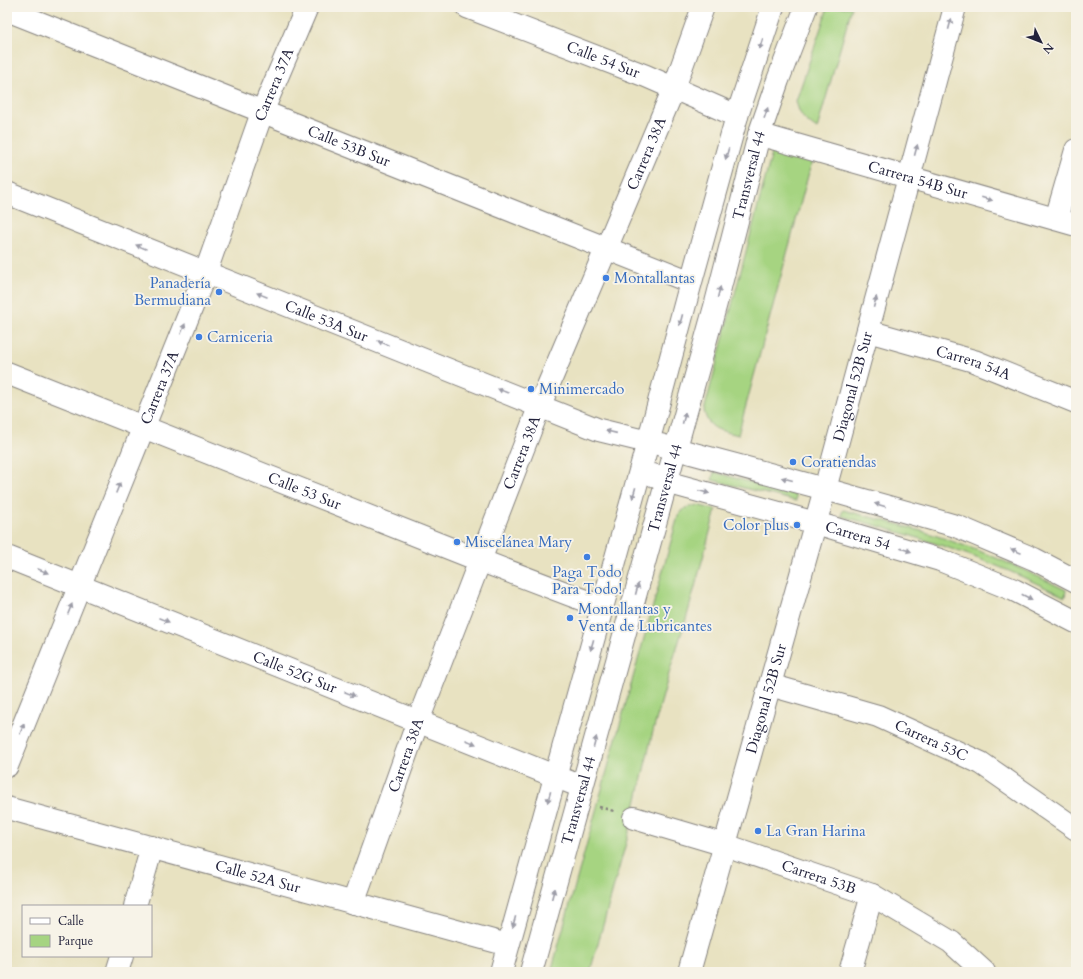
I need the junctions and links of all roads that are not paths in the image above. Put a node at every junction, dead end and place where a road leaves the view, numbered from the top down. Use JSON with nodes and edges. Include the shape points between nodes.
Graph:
{"nodes":[{"id":1,"x":307,"y":7,"type":"edge"},
{"id":2,"x":467,"y":7,"type":"edge"},
{"id":3,"x":703,"y":7,"type":"edge"},
{"id":4,"x":773,"y":7,"type":"edge"},
{"id":5,"x":806,"y":7,"type":"edge"},
{"id":6,"x":955,"y":7,"type":"edge"},
{"id":7,"x":7,"y":10,"type":"edge"},
{"id":8,"x":674,"y":88,"type":"junction"},
{"id":9,"x":263,"y":110,"type":"junction"},
{"id":10,"x":737,"y":116,"type":"junction"},
{"id":11,"x":759,"y":135,"type":"junction"},
{"id":12,"x":1076,"y":150,"type":"edge"},
{"id":13,"x":909,"y":177,"type":"junction"},
{"id":14,"x":7,"y":193,"type":"edge"},
{"id":15,"x":1066,"y":222,"type":"edge"},
{"id":16,"x":608,"y":247,"type":"junction"},
{"id":17,"x":205,"y":272,"type":"junction"},
{"id":18,"x":691,"y":282,"type":"junction"},
{"id":19,"x":868,"y":331,"type":"junction"},
{"id":20,"x":7,"y":373,"type":"edge"},
{"id":21,"x":1076,"y":402,"type":"edge"},
{"id":22,"x":540,"y":405,"type":"junction"},
{"id":23,"x":143,"y":427,"type":"junction"},
{"id":24,"x":676,"y":448,"type":"junction"},
{"id":25,"x":646,"y":449,"type":"junction"},
{"id":26,"x":666,"y":482,"type":"junction"},
{"id":27,"x":825,"y":489,"type":"junction"},
{"id":28,"x":816,"y":522,"type":"junction"},
{"id":29,"x":7,"y":557,"type":"edge"},
{"id":30,"x":479,"y":560,"type":"junction"},
{"id":31,"x":1076,"y":582,"type":"edge"},
{"id":32,"x":79,"y":586,"type":"junction"},
{"id":33,"x":602,"y":607,"type":"junction"},
{"id":34,"x":1076,"y":622,"type":"edge"},
{"id":35,"x":770,"y":685,"type":"junction"},
{"id":36,"x":418,"y":721,"type":"junction"},
{"id":37,"x":7,"y":766,"type":"edge"},
{"id":38,"x":555,"y":776,"type":"junction"},
{"id":39,"x":582,"y":786,"type":"junction"},
{"id":40,"x":7,"y":808,"type":"edge"},
{"id":41,"x":634,"y":818,"type":"dead end"},
{"id":42,"x":1076,"y":829,"type":"edge"},
{"id":43,"x":725,"y":845,"type":"junction"},
{"id":44,"x":152,"y":847,"type":"junction"},
{"id":45,"x":872,"y":895,"type":"junction"},
{"id":46,"x":353,"y":903,"type":"junction"},
{"id":47,"x":136,"y":905,"type":"edge"},
{"id":48,"x":508,"y":945,"type":"junction"},
{"id":49,"x":122,"y":957,"type":"edge"},
{"id":50,"x":117,"y":972,"type":"edge"},
{"id":51,"x":501,"y":972,"type":"edge"},
{"id":52,"x":531,"y":972,"type":"edge"},
{"id":53,"x":689,"y":972,"type":"edge"},
{"id":54,"x":850,"y":972,"type":"edge"},
{"id":55,"x":984,"y":972,"type":"edge"}],
"edges":[{"from":1,"to":9,"type":"street","name":"Carrera 37A"},
{"from":2,"to":8,"type":"street","name":"Calle 54 Sur"},
{"from":3,"to":8,"type":"street","name":"Carrera 38A"},
{"from":4,"to":10,"type":"street","name":"Transversal 44","one_way":true},
{"from":11,"to":5,"type":"street","name":"Transversal 44","one_way":true},
{"from":13,"to":6,"type":"street","name":"Diagonal 52B Sur","one_way":true},
{"from":7,"to":9,"type":"street","name":"Calle 53B Sur"},
{"from":8,"to":10,"type":"street","name":"Calle 54 Sur"},
{"from":8,"to":16,"type":"street","name":"Carrera 38A"},
{"from":9,"to":16,"type":"street","name":"Calle 53B Sur"},
{"from":9,"to":17,"type":"street","name":"Carrera 37A"},
{"from":10,"to":18,"type":"street","name":"Transversal 44","one_way":true},
{"from":11,"to":13,"type":"street","name":"Carrera 54B Sur"},
{"from":24,"to":11,"type":"street","name":"Transversal 44","one_way":true},
{"from":12,"to":15,"type":"street"},
{"from":13,"to":15,"type":"street","name":"Carrera 54B Sur","one_way":true},
{"from":19,"to":13,"type":"street","name":"Diagonal 52B Sur","one_way":true},
{"from":17,"to":14,"type":"street","name":"Calle 53A Sur","one_way":true},
{"from":16,"to":18,"type":"street","name":"Calle 53B Sur"},
{"from":16,"to":22,"type":"street","name":"Carrera 38A"},
{"from":22,"to":17,"type":"street","name":"Calle 53A Sur","one_way":true},
{"from":23,"to":17,"type":"street","name":"Carrera 37A","one_way":true},
{"from":18,"to":25,"type":"street","name":"Transversal 44","one_way":true},
{"from":19,"to":21,"type":"street","name":"Carrera 54A","via":[[974,361]]},
{"from":19,"to":27,"type":"street","name":"Diagonal 52B Sur"},
{"from":20,"to":23,"type":"street","name":"Calle 53 Sur"},
{"from":25,"to":22,"type":"street","name":"Calle 53A Sur","one_way":true},
{"from":22,"to":30,"type":"street","name":"Carrera 38A"},
{"from":23,"to":30,"type":"street","name":"Calle 53 Sur"},
{"from":32,"to":23,"type":"street","name":"Carrera 37A","one_way":true},
{"from":24,"to":25,"type":"street"},
{"from":24,"to":26,"type":"street","name":"Transversal 44"},
{"from":27,"to":24,"type":"street","one_way":true},
{"from":25,"to":26,"type":"street","name":"Carrera 54","via":[[646,464],[652,474]]},
{"from":25,"to":33,"type":"street","name":"Transversal 44","one_way":true},
{"from":26,"to":28,"type":"street","name":"Carrera 54","one_way":true},
{"from":39,"to":26,"type":"street","name":"Transversal 44","one_way":true},
{"from":27,"to":28,"type":"street","name":"Diagonal 52B Sur"},
{"from":31,"to":27,"type":"street","one_way":true,"via":[[1034,559],[956,526]]},
{"from":28,"to":34,"type":"street","name":"Carrera 54","one_way":true,"via":[[940,560],[1014,590]]},
{"from":28,"to":35,"type":"street","name":"Diagonal 52B Sur"},
{"from":29,"to":32,"type":"street","name":"Calle 52G Sur","one_way":true},
{"from":30,"to":33,"type":"street","name":"Calle 53 Sur"},
{"from":30,"to":36,"type":"street","name":"Carrera 38A"},
{"from":32,"to":36,"type":"street","name":"Calle 52G Sur","one_way":true},
{"from":37,"to":32,"type":"street","name":"Carrera 37A","one_way":true},
{"from":33,"to":38,"type":"street","name":"Transversal 44","one_way":true},
{"from":35,"to":42,"type":"street","name":"Carrera 53C","via":[[878,716],[981,763]]},
{"from":35,"to":43,"type":"street","name":"Diagonal 52B Sur"},
{"from":36,"to":38,"type":"street","name":"Calle 52G Sur","one_way":true},
{"from":36,"to":46,"type":"street","name":"Carrera 38A"},
{"from":38,"to":39,"type":"street","name":"Calle 52G Sur"},
{"from":38,"to":48,"type":"street","name":"Transversal 44","one_way":true},
{"from":52,"to":39,"type":"street","name":"Transversal 44","one_way":true},
{"from":40,"to":44,"type":"street","name":"Calle 52A Sur"},
{"from":41,"to":43,"type":"street","name":"Carrera 53B"},
{"from":43,"to":45,"type":"street","name":"Carrera 53B"},
{"from":43,"to":53,"type":"street","name":"Diagonal 52B Sur"},
{"from":44,"to":46,"type":"street","name":"Calle 52A Sur"},
{"from":44,"to":47,"type":"street"},
{"from":45,"to":54,"type":"street"},
{"from":45,"to":55,"type":"street","name":"Carrera 53B","via":[[950,942]]},
{"from":46,"to":48,"type":"street","name":"Calle 52A Sur"},
{"from":48,"to":51,"type":"street","name":"Transversal 44"},
{"from":49,"to":50,"type":"street"}]}
